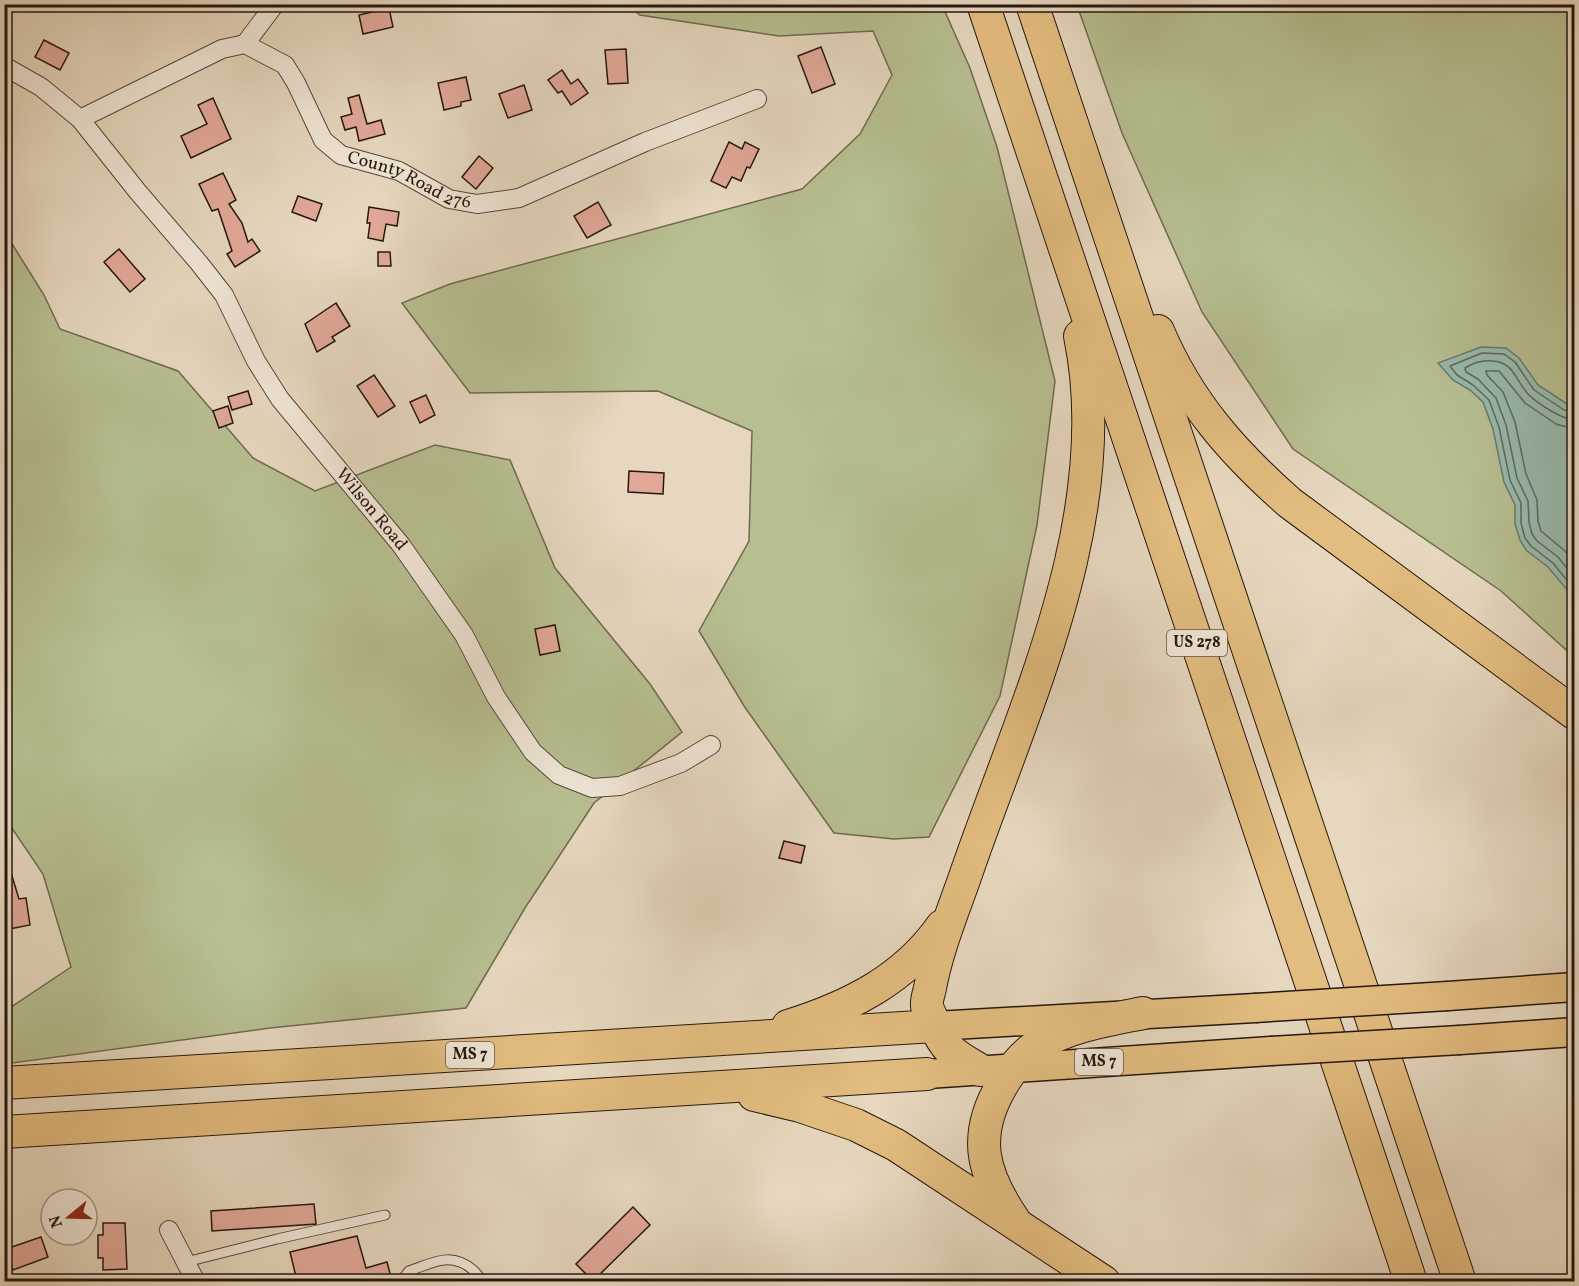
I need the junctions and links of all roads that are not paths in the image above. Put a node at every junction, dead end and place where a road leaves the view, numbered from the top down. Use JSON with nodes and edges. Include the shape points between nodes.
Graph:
{"nodes":[{"id":1,"x":275,"y":4,"type":"edge"},
{"id":2,"x":983,"y":4,"type":"edge"},
{"id":3,"x":1032,"y":4,"type":"edge"},
{"id":4,"x":245,"y":44,"type":"junction"},
{"id":5,"x":4,"y":66,"type":"edge"},
{"id":6,"x":757,"y":99,"type":"dead end"},
{"id":7,"x":80,"y":119,"type":"junction"},
{"id":8,"x":1098,"y":200,"type":"junction"},
{"id":9,"x":1056,"y":221,"type":"junction"},
{"id":10,"x":1575,"y":713,"type":"edge"},
{"id":11,"x":711,"y":745,"type":"dead end"},
{"id":12,"x":954,"y":908,"type":"junction"},
{"id":13,"x":1575,"y":987,"type":"edge"},
{"id":14,"x":1143,"y":1013,"type":"junction"},
{"id":15,"x":935,"y":1026,"type":"junction"},
{"id":16,"x":1575,"y":1032,"type":"edge"},
{"id":17,"x":744,"y":1039,"type":"junction"},
{"id":18,"x":1012,"y":1068,"type":"junction"},
{"id":19,"x":980,"y":1070,"type":"junction"},
{"id":20,"x":927,"y":1074,"type":"joint"},
{"id":21,"x":4,"y":1083,"type":"edge"},
{"id":22,"x":654,"y":1092,"type":"junction"},
{"id":23,"x":4,"y":1132,"type":"edge"},
{"id":24,"x":384,"y":1215,"type":"dead end"},
{"id":25,"x":1018,"y":1226,"type":"junction"},
{"id":26,"x":169,"y":1230,"type":"dead end"},
{"id":27,"x":186,"y":1262,"type":"junction"},
{"id":28,"x":196,"y":1281,"type":"edge"},
{"id":29,"x":405,"y":1281,"type":"edge"},
{"id":30,"x":482,"y":1281,"type":"edge"},
{"id":31,"x":1104,"y":1281,"type":"edge"},
{"id":32,"x":1411,"y":1281,"type":"edge"},
{"id":33,"x":1460,"y":1281,"type":"edge"}],
"edges":[{"from":1,"to":4,"type":"street"},
{"from":2,"to":9,"type":"highway","number":"US 278"},
{"from":3,"to":8,"type":"highway","number":"US 278"},
{"from":4,"to":6,"type":"street","name":"County Road 276","via":[[285,65],[323,140],[341,155],[399,171],[449,199],[477,204],[519,198],[645,142]]},
{"from":4,"to":7,"type":"street","via":[[222,49]]},
{"from":5,"to":7,"type":"street","name":"Wilson Road","via":[[41,87]]},
{"from":7,"to":11,"type":"street","name":"Wilson Road","via":[[224,295],[256,361],[280,399],[400,545],[464,635],[496,698],[533,752],[559,775],[592,788],[620,786],[681,762]]},
{"from":8,"to":10,"type":"highway","via":[[1169,356],[1229,445],[1290,503]]},
{"from":8,"to":33,"type":"highway","number":"US 278"},
{"from":9,"to":12,"type":"highway","via":[[1081,342],[1086,392],[1088,442],[1083,506],[1058,611]]},
{"from":9,"to":32,"type":"highway","number":"US 278"},
{"from":12,"to":15,"type":"highway","via":[[932,976],[927,1006]]},
{"from":12,"to":17,"type":"highway","via":[[933,938],[885,984],[804,1021]]},
{"from":13,"to":14,"type":"highway","number":"MS 7","bridge":true},
{"from":14,"to":15,"type":"highway","number":"MS 7"},
{"from":14,"to":18,"type":"highway","via":[[1088,1024],[1056,1037],[1037,1045]]},
{"from":15,"to":17,"type":"highway","number":"MS 7"},
{"from":15,"to":19,"type":"highway","via":[[950,1052]]},
{"from":16,"to":18,"type":"highway","number":"MS 7","bridge":true},
{"from":17,"to":21,"type":"highway","number":"MS 7"},
{"from":18,"to":19,"type":"highway","number":"MS 7"},
{"from":18,"to":25,"type":"highway","via":[[987,1115],[983,1145],[997,1195]]},
{"from":19,"to":20,"type":"highway","number":"MS 7"},
{"from":20,"to":22,"type":"highway","number":"MS 7"},
{"from":22,"to":23,"type":"highway","number":"MS 7"},
{"from":22,"to":25,"type":"highway","via":[[756,1095],[856,1125],[896,1145]]},
{"from":24,"to":27,"type":"lane"},
{"from":25,"to":31,"type":"highway"},
{"from":26,"to":27,"type":"street"},
{"from":27,"to":28,"type":"street"},
{"from":29,"to":30,"type":"lane","via":[[409,1271],[449,1259],[463,1262]]}]}
